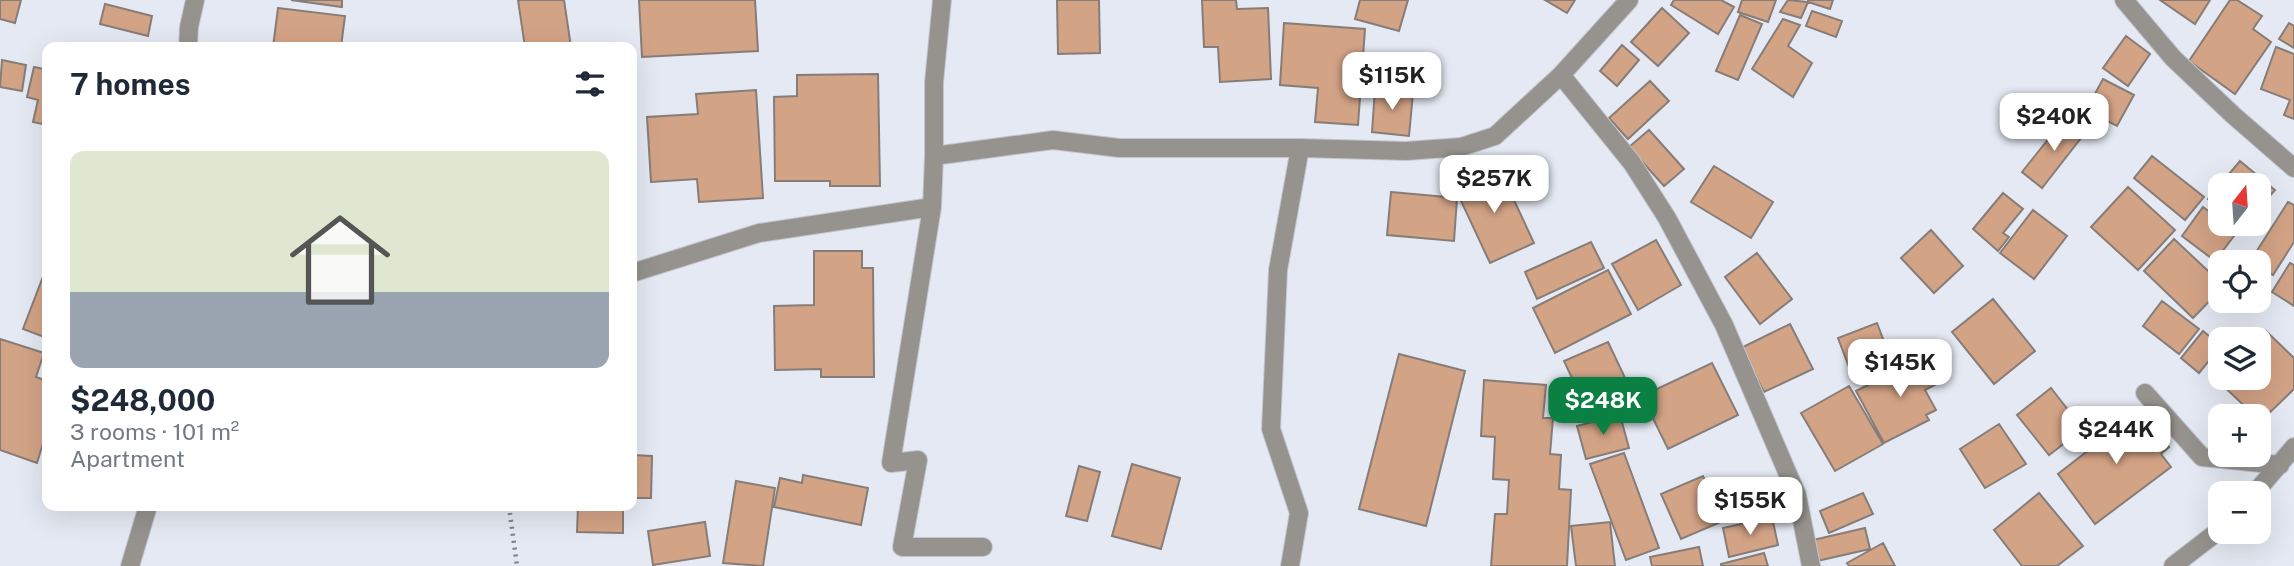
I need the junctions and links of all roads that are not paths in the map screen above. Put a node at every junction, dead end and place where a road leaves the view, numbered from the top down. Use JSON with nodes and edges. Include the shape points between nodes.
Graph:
{"nodes":[{"id":1,"x":195,"y":0,"type":"edge"},
{"id":2,"x":942,"y":0,"type":"edge"},
{"id":3,"x":1629,"y":0,"type":"edge"},
{"id":4,"x":2124,"y":0,"type":"edge"},
{"id":5,"x":188,"y":42,"type":"edge"},
{"id":6,"x":1561,"y":75,"type":"junction"},
{"id":7,"x":1300,"y":148,"type":"junction"},
{"id":8,"x":934,"y":156,"type":"junction"},
{"id":9,"x":2294,"y":168,"type":"edge"},
{"id":10,"x":932,"y":207,"type":"junction"},
{"id":11,"x":637,"y":271,"type":"edge"},
{"id":12,"x":2145,"y":393,"type":"dead end"},
{"id":13,"x":2294,"y":447,"type":"edge"},
{"id":14,"x":2280,"y":465,"type":"junction"},
{"id":15,"x":2266,"y":481,"type":"edge"},
{"id":16,"x":146,"y":511,"type":"edge"},
{"id":17,"x":2208,"y":539,"type":"edge"},
{"id":18,"x":983,"y":547,"type":"dead end"},
{"id":19,"x":130,"y":566,"type":"edge"},
{"id":20,"x":1290,"y":566,"type":"edge"},
{"id":21,"x":1811,"y":566,"type":"edge"},
{"id":22,"x":2173,"y":566,"type":"edge"}],
"edges":[{"from":1,"to":5,"type":"street"},
{"from":2,"to":8,"type":"street","via":[[934,82]]},
{"from":3,"to":6,"type":"street"},
{"from":4,"to":9,"type":"street","via":[[2173,58]]},
{"from":6,"to":7,"type":"street","via":[[1495,136],[1461,146],[1406,151]]},
{"from":6,"to":21,"type":"street","via":[[1632,163],[1724,325],[1797,495]]},
{"from":7,"to":8,"type":"street","via":[[1119,148],[1052,140]]},
{"from":7,"to":20,"type":"street","via":[[1278,270],[1271,429],[1299,513]]},
{"from":8,"to":10,"type":"street"},
{"from":10,"to":11,"type":"street","via":[[759,233]]},
{"from":10,"to":18,"type":"street","via":[[891,463],[918,460],[902,547]]},
{"from":12,"to":14,"type":"street","via":[[2202,457]]},
{"from":13,"to":14,"type":"street"},
{"from":14,"to":15,"type":"street"},
{"from":16,"to":19,"type":"street"},
{"from":17,"to":22,"type":"street"}]}
